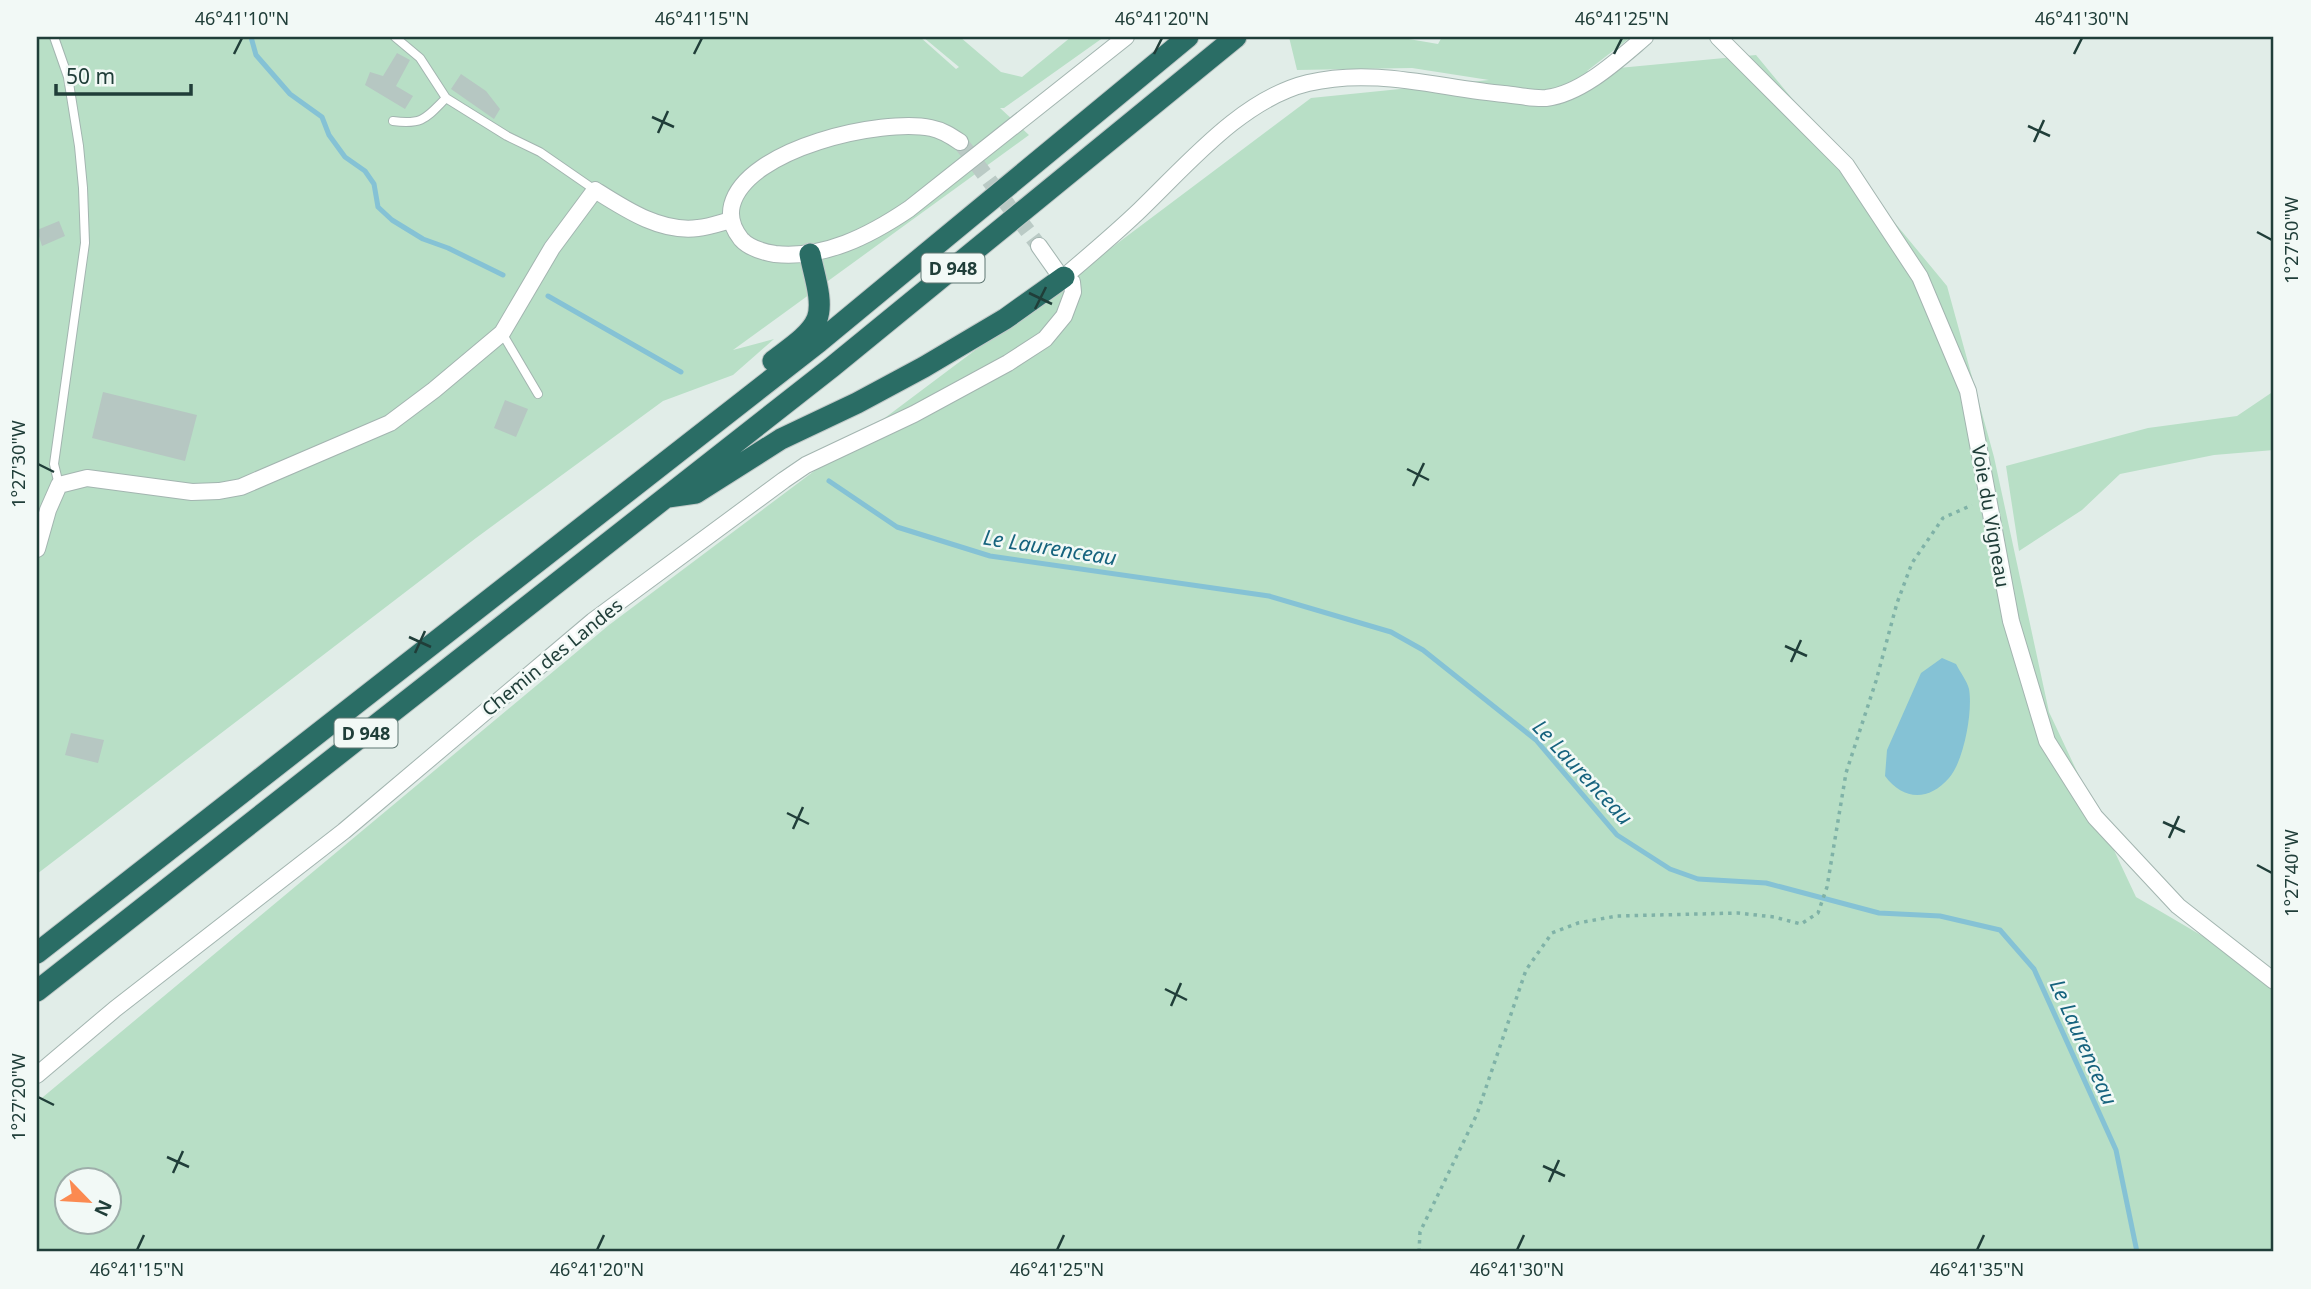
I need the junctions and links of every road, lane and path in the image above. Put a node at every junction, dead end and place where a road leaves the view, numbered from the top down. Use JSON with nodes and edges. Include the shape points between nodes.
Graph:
{"nodes":[{"id":1,"x":54,"y":37,"type":"edge"},
{"id":2,"x":395,"y":37,"type":"edge"},
{"id":3,"x":1126,"y":37,"type":"edge"},
{"id":4,"x":1188,"y":37,"type":"edge"},
{"id":5,"x":1236,"y":37,"type":"edge"},
{"id":6,"x":1645,"y":37,"type":"edge"},
{"id":7,"x":1718,"y":37,"type":"edge"},
{"id":8,"x":446,"y":98,"type":"junction"},
{"id":9,"x":393,"y":121,"type":"dead end"},
{"id":10,"x":960,"y":142,"type":"tunnel mouth"},
{"id":11,"x":595,"y":190,"type":"junction"},
{"id":12,"x":731,"y":220,"type":"junction"},
{"id":13,"x":1039,"y":246,"type":"tunnel mouth"},
{"id":14,"x":810,"y":254,"type":"junction"},
{"id":15,"x":1064,"y":277,"type":"junction"},
{"id":16,"x":502,"y":333,"type":"junction"},
{"id":17,"x":538,"y":394,"type":"dead end"},
{"id":18,"x":722,"y":419,"type":"junction"},
{"id":19,"x":59,"y":485,"type":"junction"},
{"id":20,"x":668,"y":497,"type":"junction"},
{"id":21,"x":1988,"y":499,"type":"junction"},
{"id":22,"x":37,"y":549,"type":"edge"},
{"id":23,"x":37,"y":953,"type":"edge"},
{"id":24,"x":2274,"y":981,"type":"edge"},
{"id":25,"x":37,"y":990,"type":"edge"},
{"id":26,"x":37,"y":1075,"type":"edge"},
{"id":27,"x":1419,"y":1252,"type":"edge"}],
"edges":[{"from":1,"to":19,"type":"lane","via":[[68,77],[79,146],[85,243],[54,464]]},
{"from":2,"to":8,"type":"lane","via":[[420,58]]},
{"from":3,"to":14,"type":"street","via":[[900,215],[843,245]]},
{"from":4,"to":18,"type":"highway","number":"D 948"},
{"from":5,"to":20,"type":"highway","number":"D 948"},
{"from":6,"to":15,"type":"street","via":[[1606,70],[1547,98],[1387,77],[1307,83],[1257,105],[1216,136]]},
{"from":7,"to":21,"type":"street","name":"Voie du Vigneau","via":[[1846,165],[1920,277],[1968,391]]},
{"from":8,"to":9,"type":"lane","via":[[425,118],[412,123]]},
{"from":8,"to":11,"type":"lane"},
{"from":10,"to":12,"type":"street","via":[[939,130],[916,127],[860,131],[808,145],[751,177],[732,204]]},
{"from":11,"to":12,"type":"street","via":[[629,211],[669,226],[697,228]]},
{"from":11,"to":16,"type":"street","via":[[552,248]]},
{"from":12,"to":14,"type":"street","via":[[736,233],[755,248]]},
{"from":13,"to":15,"type":"street"},
{"from":14,"to":18,"type":"highway","via":[[817,320],[740,389]]},
{"from":15,"to":20,"type":"highway","via":[[924,368],[781,439],[696,493]]},
{"from":15,"to":26,"type":"street","name":"Chemin des Landes","via":[[1072,282],[1073,292],[1064,316],[1045,340],[784,480],[593,621],[344,831]]},
{"from":16,"to":17,"type":"lane"},
{"from":16,"to":19,"type":"street","via":[[390,423],[241,486],[192,492],[87,478]]},
{"from":18,"to":23,"type":"highway","number":"D 948"},
{"from":19,"to":22,"type":"street"},
{"from":20,"to":25,"type":"highway","number":"D 948"},
{"from":21,"to":24,"type":"street","name":"Voie du Vigneau","via":[[2011,621],[2046,741],[2095,817],[2178,906]]},
{"from":21,"to":27,"type":"path","via":[[1943,518],[1912,563],[1846,773],[1819,910],[1801,925],[1738,913],[1617,916],[1552,933],[1526,970],[1478,1114],[1420,1232]]}]}
